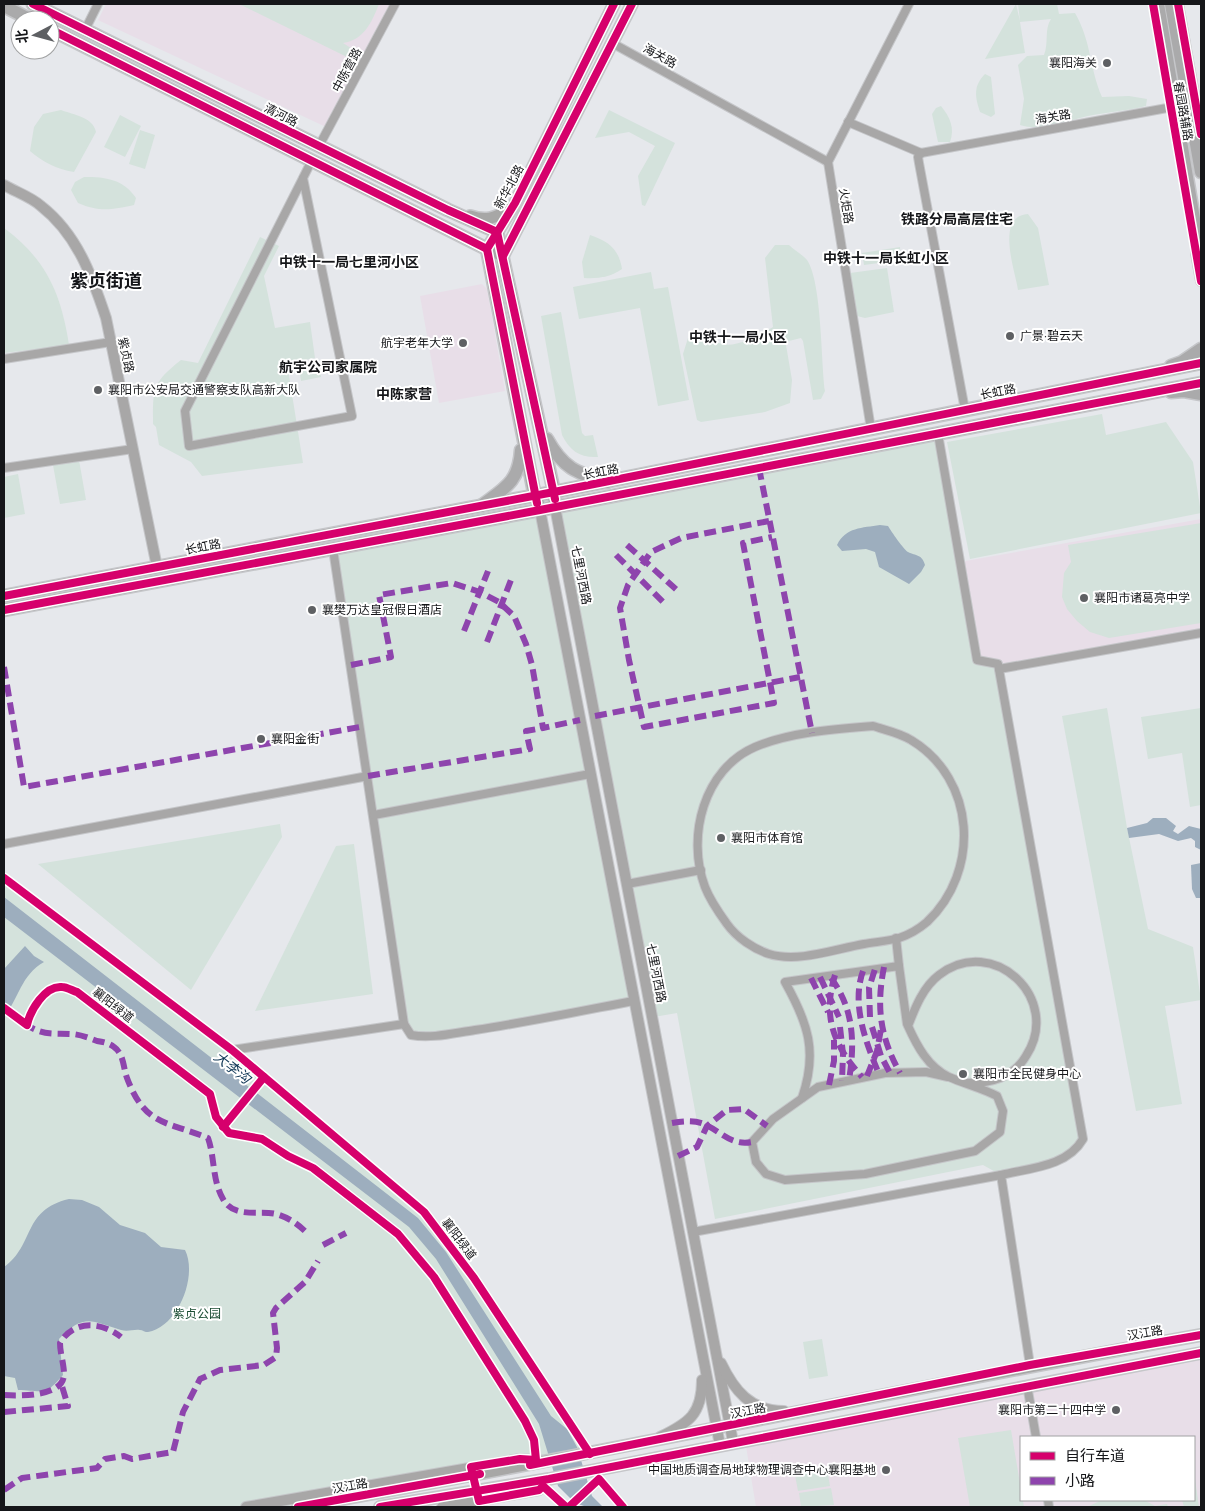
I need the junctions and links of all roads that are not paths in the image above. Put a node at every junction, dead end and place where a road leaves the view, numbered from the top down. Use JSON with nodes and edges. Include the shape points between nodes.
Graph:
{"nodes":[{"id":1,"x":33,"y":4,"type":"edge"},
{"id":2,"x":98,"y":4,"type":"edge"},
{"id":3,"x":395,"y":4,"type":"edge"},
{"id":4,"x":614,"y":4,"type":"edge"},
{"id":5,"x":632,"y":4,"type":"edge"},
{"id":6,"x":909,"y":4,"type":"edge"},
{"id":7,"x":1153,"y":4,"type":"edge"},
{"id":8,"x":1158,"y":4,"type":"edge"},
{"id":9,"x":1177,"y":4,"type":"edge"},
{"id":10,"x":85,"y":30,"type":"junction"},
{"id":11,"x":60,"y":34,"type":"edge"},
{"id":12,"x":612,"y":43,"type":"junction"},
{"id":13,"x":1189,"y":104,"type":"junction"},
{"id":14,"x":1173,"y":106,"type":"junction"},
{"id":15,"x":848,"y":122,"type":"junction"},
{"id":16,"x":1201,"y":134,"type":"edge"},
{"id":17,"x":319,"y":146,"type":"junction"},
{"id":18,"x":921,"y":154,"type":"junction"},
{"id":19,"x":312,"y":160,"type":"junction"},
{"id":20,"x":828,"y":162,"type":"junction"},
{"id":21,"x":1201,"y":172,"type":"edge"},
{"id":22,"x":303,"y":178,"type":"junction"},
{"id":23,"x":4,"y":185,"type":"edge"},
{"id":24,"x":515,"y":203,"type":"junction"},
{"id":25,"x":448,"y":210,"type":"junction"},
{"id":26,"x":497,"y":232,"type":"junction"},
{"id":27,"x":515,"y":233,"type":"junction"},
{"id":28,"x":464,"y":237,"type":"junction"},
{"id":29,"x":487,"y":249,"type":"junction"},
{"id":30,"x":503,"y":256,"type":"junction"},
{"id":31,"x":1201,"y":261,"type":"edge"},
{"id":32,"x":1201,"y":281,"type":"edge"},
{"id":33,"x":510,"y":286,"type":"junction"},
{"id":34,"x":494,"y":289,"type":"junction"},
{"id":35,"x":111,"y":342,"type":"junction"},
{"id":36,"x":1201,"y":349,"type":"edge"},
{"id":37,"x":4,"y":359,"type":"edge"},
{"id":38,"x":1201,"y":363,"type":"edge"},
{"id":39,"x":1143,"y":374,"type":"junction"},
{"id":40,"x":1201,"y":384,"type":"edge"},
{"id":41,"x":1146,"y":394,"type":"junction"},
{"id":42,"x":1201,"y":394,"type":"edge"},
{"id":43,"x":965,"y":410,"type":"junction"},
{"id":44,"x":540,"y":426,"type":"junction"},
{"id":45,"x":871,"y":429,"type":"junction"},
{"id":46,"x":522,"y":430,"type":"junction"},
{"id":47,"x":938,"y":434,"type":"junction"},
{"id":48,"x":133,"y":449,"type":"junction"},
{"id":49,"x":4,"y":468,"type":"edge"},
{"id":50,"x":607,"y":482,"type":"junction"},
{"id":51,"x":554,"y":492,"type":"junction"},
{"id":52,"x":535,"y":495,"type":"junction"},
{"id":53,"x":481,"y":506,"type":"junction"},
{"id":54,"x":555,"y":507,"type":"junction"},
{"id":55,"x":540,"y":510,"type":"junction"},
{"id":56,"x":333,"y":549,"type":"junction"},
{"id":57,"x":157,"y":567,"type":"junction"},
{"id":58,"x":4,"y":596,"type":"edge"},
{"id":59,"x":4,"y":610,"type":"edge"},
{"id":60,"x":1201,"y":633,"type":"edge"},
{"id":61,"x":999,"y":669,"type":"junction"},
{"id":62,"x":590,"y":774,"type":"junction"},
{"id":63,"x":368,"y":776,"type":"junction"},
{"id":64,"x":374,"y":815,"type":"junction"},
{"id":65,"x":4,"y":844,"type":"edge"},
{"id":66,"x":701,"y":870,"type":"junction"},
{"id":67,"x":4,"y":878,"type":"edge"},
{"id":68,"x":627,"y":884,"type":"junction"},
{"id":69,"x":896,"y":938,"type":"junction"},
{"id":70,"x":899,"y":966,"type":"junction"},
{"id":71,"x":633,"y":1001,"type":"junction"},
{"id":72,"x":404,"y":1024,"type":"junction"},
{"id":73,"x":26,"y":1025,"type":"dead end"},
{"id":74,"x":908,"y":1026,"type":"junction"},
{"id":75,"x":232,"y":1050,"type":"junction"},
{"id":76,"x":948,"y":1077,"type":"junction"},
{"id":77,"x":263,"y":1079,"type":"junction"},
{"id":78,"x":967,"y":1083,"type":"junction"},
{"id":79,"x":802,"y":1098,"type":"junction"},
{"id":80,"x":223,"y":1127,"type":"junction"},
{"id":81,"x":1001,"y":1175,"type":"junction"},
{"id":82,"x":693,"y":1232,"type":"junction"},
{"id":83,"x":1201,"y":1335,"type":"edge"},
{"id":84,"x":715,"y":1352,"type":"junction"},
{"id":85,"x":1201,"y":1353,"type":"edge"},
{"id":86,"x":702,"y":1354,"type":"junction"},
{"id":87,"x":1030,"y":1365,"type":"junction"},
{"id":88,"x":1027,"y":1385,"type":"junction"},
{"id":89,"x":802,"y":1411,"type":"junction"},
{"id":90,"x":729,"y":1426,"type":"junction"},
{"id":91,"x":716,"y":1429,"type":"junction"},
{"id":92,"x":1036,"y":1436,"type":"edge"},
{"id":93,"x":733,"y":1442,"type":"junction"},
{"id":94,"x":646,"y":1443,"type":"junction"},
{"id":95,"x":720,"y":1445,"type":"junction"},
{"id":96,"x":590,"y":1454,"type":"junction"},
{"id":97,"x":541,"y":1461,"type":"junction"},
{"id":98,"x":472,"y":1471,"type":"junction"},
{"id":99,"x":597,"y":1474,"type":"junction"},
{"id":100,"x":546,"y":1482,"type":"junction"},
{"id":101,"x":479,"y":1500,"type":"edge"},
{"id":102,"x":570,"y":1506,"type":"edge"},
{"id":103,"x":246,"y":1507,"type":"edge"},
{"id":104,"x":298,"y":1507,"type":"edge"},
{"id":105,"x":380,"y":1507,"type":"edge"},
{"id":106,"x":442,"y":1507,"type":"edge"},
{"id":107,"x":623,"y":1507,"type":"edge"}],
"edges":[{"from":1,"to":10,"type":"main road","name":"清河路"},
{"from":2,"to":10,"type":"street"},
{"from":3,"to":17,"type":"street","name":"中陈营路"},
{"from":4,"to":24,"type":"main road","name":"新华北路"},
{"from":5,"to":12,"type":"main road","name":"新华北路"},
{"from":6,"to":15,"type":"street"},
{"from":7,"to":14,"type":"street","name":"春园路辅路"},
{"from":8,"to":14,"type":"main road"},
{"from":9,"to":13,"type":"main road"},
{"from":9,"to":16,"type":"street","name":"春园路辅路"},
{"from":10,"to":17,"type":"main road","name":"清河路"},
{"from":11,"to":19,"type":"main road"},
{"from":12,"to":20,"type":"street","name":"海关路"},
{"from":12,"to":27,"type":"main road","name":"新华北路"},
{"from":13,"to":14,"type":"street","name":"海关路"},
{"from":13,"to":21,"type":"main road"},
{"from":14,"to":18,"type":"street","name":"海关路"},
{"from":14,"to":31,"type":"main road"},
{"from":14,"to":32,"type":"street","name":"春园路辅路"},
{"from":15,"to":18,"type":"street"},
{"from":15,"to":20,"type":"street"},
{"from":17,"to":25,"type":"main road","name":"清河路"},
{"from":18,"to":43,"type":"street","via":[[919,163]]},
{"from":19,"to":22,"type":"street"},
{"from":19,"to":28,"type":"main road"},
{"from":20,"to":45,"type":"street","name":"火炬路"},
{"from":22,"to":22,"type":"street","via":[[185,411],[189,446],[352,416]]},
{"from":23,"to":35,"type":"street","name":"紫贞路","via":[[40,205],[66,231],[92,278]]},
{"from":24,"to":25,"type":"main road","via":[[498,217],[481,219]]},
{"from":24,"to":26,"type":"main road","name":"新华北路"},
{"from":25,"to":26,"type":"main road","name":"清河路"},
{"from":26,"to":29,"type":"main road","name":"新华北路"},
{"from":26,"to":30,"type":"main road"},
{"from":27,"to":30,"type":"main road","name":"新华北路"},
{"from":27,"to":33,"type":"main road","via":[[510,254]]},
{"from":28,"to":29,"type":"main road"},
{"from":28,"to":34,"type":"main road","via":[[482,252]]},
{"from":29,"to":30,"type":"main road"},
{"from":29,"to":34,"type":"main road"},
{"from":30,"to":33,"type":"main road"},
{"from":33,"to":44,"type":"main road"},
{"from":34,"to":46,"type":"main road"},
{"from":35,"to":37,"type":"street"},
{"from":35,"to":48,"type":"street","name":"紫贞路"},
{"from":36,"to":39,"type":"main road","via":[[1182,362]]},
{"from":38,"to":39,"type":"highway","name":"长虹路"},
{"from":39,"to":43,"type":"highway","name":"长虹路"},
{"from":40,"to":41,"type":"highway","name":"长虹路"},
{"from":41,"to":42,"type":"main road","via":[[1184,391]]},
{"from":41,"to":47,"type":"highway","name":"长虹路"},
{"from":43,"to":45,"type":"highway","name":"长虹路"},
{"from":44,"to":50,"type":"main road","via":[[557,458],[577,474]]},
{"from":44,"to":51,"type":"main road"},
{"from":45,"to":50,"type":"highway","name":"长虹路"},
{"from":46,"to":52,"type":"main road"},
{"from":46,"to":53,"type":"main road","via":[[520,467],[510,485]]},
{"from":47,"to":54,"type":"highway","name":"长虹路"},
{"from":47,"to":61,"type":"street","via":[[976,660],[998,664]]},
{"from":48,"to":49,"type":"street"},
{"from":48,"to":57,"type":"street","name":"紫贞路"},
{"from":50,"to":51,"type":"highway","name":"长虹路"},
{"from":51,"to":52,"type":"highway","name":"长虹路"},
{"from":51,"to":54,"type":"main road"},
{"from":52,"to":53,"type":"highway","name":"长虹路"},
{"from":52,"to":55,"type":"main road"},
{"from":53,"to":57,"type":"highway","name":"长虹路"},
{"from":54,"to":55,"type":"highway","name":"长虹路"},
{"from":54,"to":68,"type":"street","name":"七里河西路"},
{"from":55,"to":56,"type":"highway","name":"长虹路"},
{"from":55,"to":62,"type":"street"},
{"from":56,"to":59,"type":"highway","name":"长虹路"},
{"from":56,"to":63,"type":"street"},
{"from":57,"to":58,"type":"highway","name":"长虹路"},
{"from":60,"to":61,"type":"street"},
{"from":61,"to":81,"type":"street","via":[[1083,1139],[1078,1148],[1065,1158]]},
{"from":62,"to":64,"type":"street"},
{"from":62,"to":71,"type":"street"},
{"from":63,"to":64,"type":"street"},
{"from":63,"to":65,"type":"street"},
{"from":64,"to":72,"type":"street"},
{"from":66,"to":68,"type":"street"},
{"from":66,"to":69,"type":"street","via":[[717,911],[730,928],[750,945],[771,954],[796,956]]},
{"from":66,"to":69,"type":"street","via":[[697,851],[702,813],[719,773],[737,757],[756,746],[824,730],[873,726],[897,734],[910,739],[942,769],[957,794],[965,819],[965,838],[961,862],[941,907],[925,924]]},
{"from":67,"to":75,"type":"street","name":"襄阳绿道"},
{"from":68,"to":82,"type":"street","name":"七里河西路"},
{"from":69,"to":70,"type":"street"},
{"from":70,"to":74,"type":"street"},
{"from":70,"to":79,"type":"street","via":[[785,982],[800,1011],[810,1048],[810,1076]]},
{"from":71,"to":72,"type":"street","via":[[436,1036],[411,1035]]},
{"from":71,"to":86,"type":"street"},
{"from":72,"to":75,"type":"street"},
{"from":73,"to":80,"type":"street","name":"襄阳绿道","via":[[37,1004],[53,988],[77,992],[210,1094],[216,1117]]},
{"from":74,"to":76,"type":"street","via":[[918,1048]]},
{"from":74,"to":78,"type":"street","via":[[925,990],[939,975],[956,965],[976,962],[996,965],[1014,974],[1036,1007],[1037,1027],[1032,1047],[1022,1064],[1006,1076],[987,1083]]},
{"from":75,"to":77,"type":"street","name":"襄阳绿道"},
{"from":76,"to":78,"type":"street"},
{"from":76,"to":79,"type":"street","via":[[926,1072],[885,1073],[818,1088]]},
{"from":77,"to":80,"type":"street"},
{"from":77,"to":96,"type":"street","name":"襄阳绿道","via":[[424,1212],[474,1278]]},
{"from":78,"to":79,"type":"street","via":[[997,1096],[1003,1111],[1000,1132],[975,1151],[865,1174],[785,1180],[766,1174],[756,1162],[752,1142],[773,1119]]},
{"from":80,"to":97,"type":"street","via":[[229,1133],[262,1138],[313,1168],[398,1234],[434,1277],[525,1421]]},
{"from":81,"to":82,"type":"street"},
{"from":81,"to":87,"type":"street"},
{"from":82,"to":84,"type":"street","name":"七里河西路"},
{"from":83,"to":87,"type":"main road","name":"汉江路"},
{"from":84,"to":89,"type":"street","via":[[733,1387],[749,1401],[771,1411]]},
{"from":84,"to":90,"type":"street","name":"七里河西路"},
{"from":85,"to":88,"type":"main road"},
{"from":86,"to":91,"type":"street"},
{"from":86,"to":94,"type":"street","via":[[702,1397],[693,1417],[679,1428]]},
{"from":87,"to":89,"type":"main road","name":"汉江路"},
{"from":88,"to":92,"type":"street"},
{"from":88,"to":93,"type":"main road"},
{"from":89,"to":90,"type":"main road","name":"汉江路"},
{"from":90,"to":91,"type":"main road","name":"汉江路"},
{"from":90,"to":93,"type":"street","name":"七里河西路"},
{"from":91,"to":94,"type":"main road","name":"汉江路"},
{"from":91,"to":95,"type":"street"},
{"from":93,"to":95,"type":"main road"},
{"from":94,"to":96,"type":"main road","name":"汉江路"},
{"from":95,"to":99,"type":"main road"},
{"from":96,"to":97,"type":"main road","name":"汉江路"},
{"from":97,"to":98,"type":"main road","name":"汉江路"},
{"from":98,"to":101,"type":"street"},
{"from":98,"to":103,"type":"street"},
{"from":98,"to":104,"type":"main road","name":"汉江路"},
{"from":99,"to":100,"type":"main road"},
{"from":99,"to":102,"type":"street","via":[[592,1486]]},
{"from":99,"to":107,"type":"street"},
{"from":100,"to":101,"type":"main road"},
{"from":100,"to":102,"type":"street"},
{"from":101,"to":105,"type":"main road"},
{"from":101,"to":106,"type":"street"}]}
